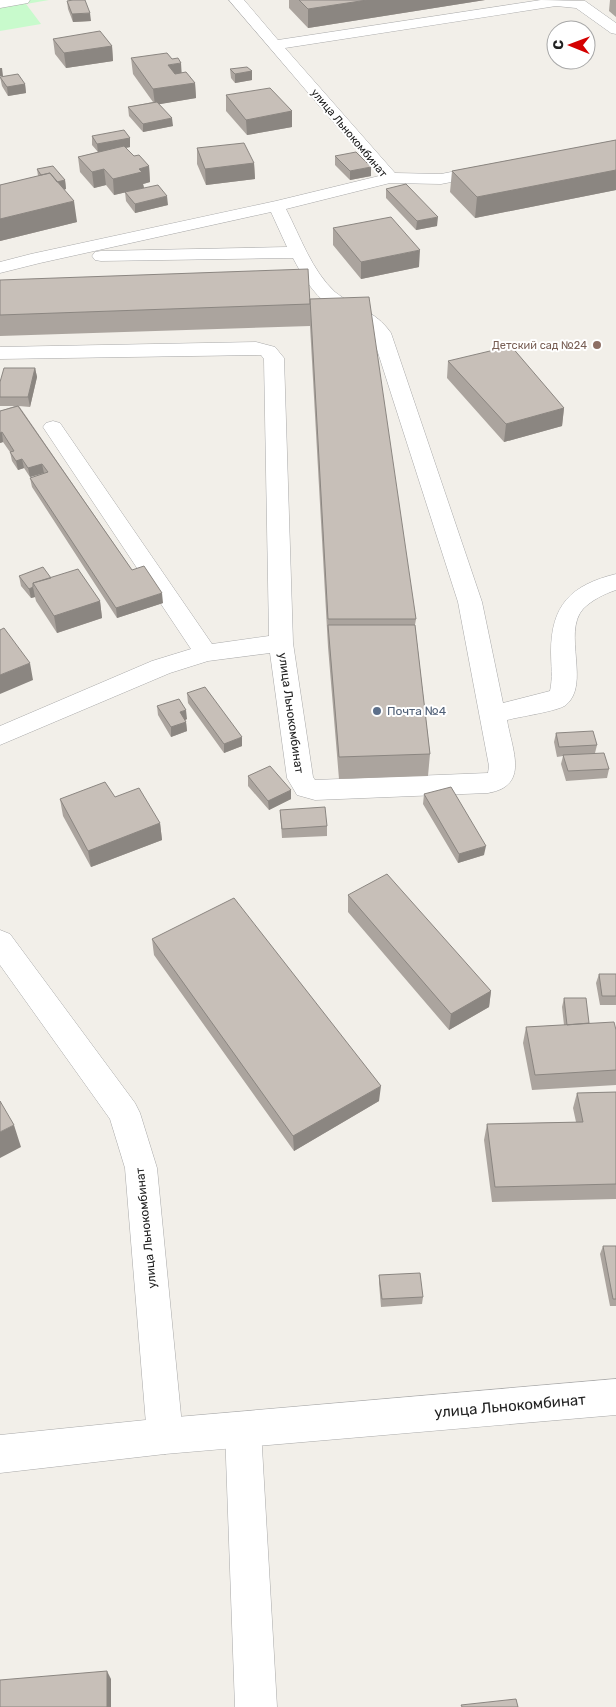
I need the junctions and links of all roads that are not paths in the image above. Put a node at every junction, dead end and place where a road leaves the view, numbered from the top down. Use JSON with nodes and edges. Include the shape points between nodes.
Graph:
{"nodes":[{"id":1,"x":23,"y":0,"type":"edge"},
{"id":2,"x":237,"y":0,"type":"edge"},
{"id":3,"x":0,"y":4,"type":"edge"},
{"id":4,"x":616,"y":30,"type":"edge"},
{"id":5,"x":274,"y":44,"type":"junction"},
{"id":6,"x":499,"y":168,"type":"edge"},
{"id":7,"x":390,"y":178,"type":"junction"},
{"id":8,"x":276,"y":206,"type":"junction"},
{"id":9,"x":299,"y":252,"type":"junction"},
{"id":10,"x":37,"y":258,"type":"junction"},
{"id":11,"x":0,"y":268,"type":"edge"},
{"id":12,"x":0,"y":353,"type":"edge"},
{"id":13,"x":53,"y":427,"type":"dead end"},
{"id":14,"x":616,"y":581,"type":"edge"},
{"id":15,"x":281,"y":644,"type":"junction"},
{"id":16,"x":206,"y":654,"type":"junction"},
{"id":17,"x":493,"y":714,"type":"junction"},
{"id":18,"x":0,"y":736,"type":"edge"},
{"id":19,"x":0,"y":942,"type":"edge"},
{"id":20,"x":616,"y":1397,"type":"edge"},
{"id":21,"x":243,"y":1430,"type":"junction"},
{"id":22,"x":164,"y":1436,"type":"junction"},
{"id":23,"x":0,"y":1454,"type":"edge"},
{"id":24,"x":256,"y":1707,"type":"edge"}],
"edges":[{"from":1,"to":3,"type":"street"},
{"from":2,"to":5,"type":"street","name":"улица Льнокомбинат"},
{"from":4,"to":5,"type":"street","via":[[580,4],[556,2]]},
{"from":5,"to":7,"type":"street","name":"улица Льнокомбинат"},
{"from":6,"to":7,"type":"street","via":[[441,178]]},
{"from":7,"to":8,"type":"street","name":"улица Льнокомбинат"},
{"from":8,"to":9,"type":"street","name":"улица Льнокомбинат"},
{"from":8,"to":10,"type":"street","name":"улица Льнокомбинат"},
{"from":9,"to":10,"type":"street"},
{"from":9,"to":17,"type":"street","name":"улица Льнокомбинат","via":[[324,291],[368,318],[381,332],[470,602]]},
{"from":10,"to":11,"type":"street","name":"улица Льнокомбинат"},
{"from":12,"to":15,"type":"street","via":[[256,348],[268,351],[274,358]]},
{"from":13,"to":16,"type":"street"},
{"from":14,"to":17,"type":"street","via":[[582,596],[568,612],[562,694],[556,700]]},
{"from":15,"to":16,"type":"street","name":"улица Льнокомбинат"},
{"from":15,"to":17,"type":"street","name":"улица Льнокомбинат","via":[[300,778],[306,788],[494,782],[501,777],[502,766]]},
{"from":16,"to":18,"type":"street","name":"улица Льнокомбинат","via":[[161,667]]},
{"from":19,"to":22,"type":"street","name":"улица Льнокомбинат","via":[[124,1113],[133,1140],[141,1168]]},
{"from":20,"to":21,"type":"street","name":"улица Льнокомбинат"},
{"from":21,"to":22,"type":"street","name":"улица Льнокомбинат"},
{"from":21,"to":24,"type":"street"},
{"from":22,"to":23,"type":"street","name":"улица Льнокомбинат"}]}
